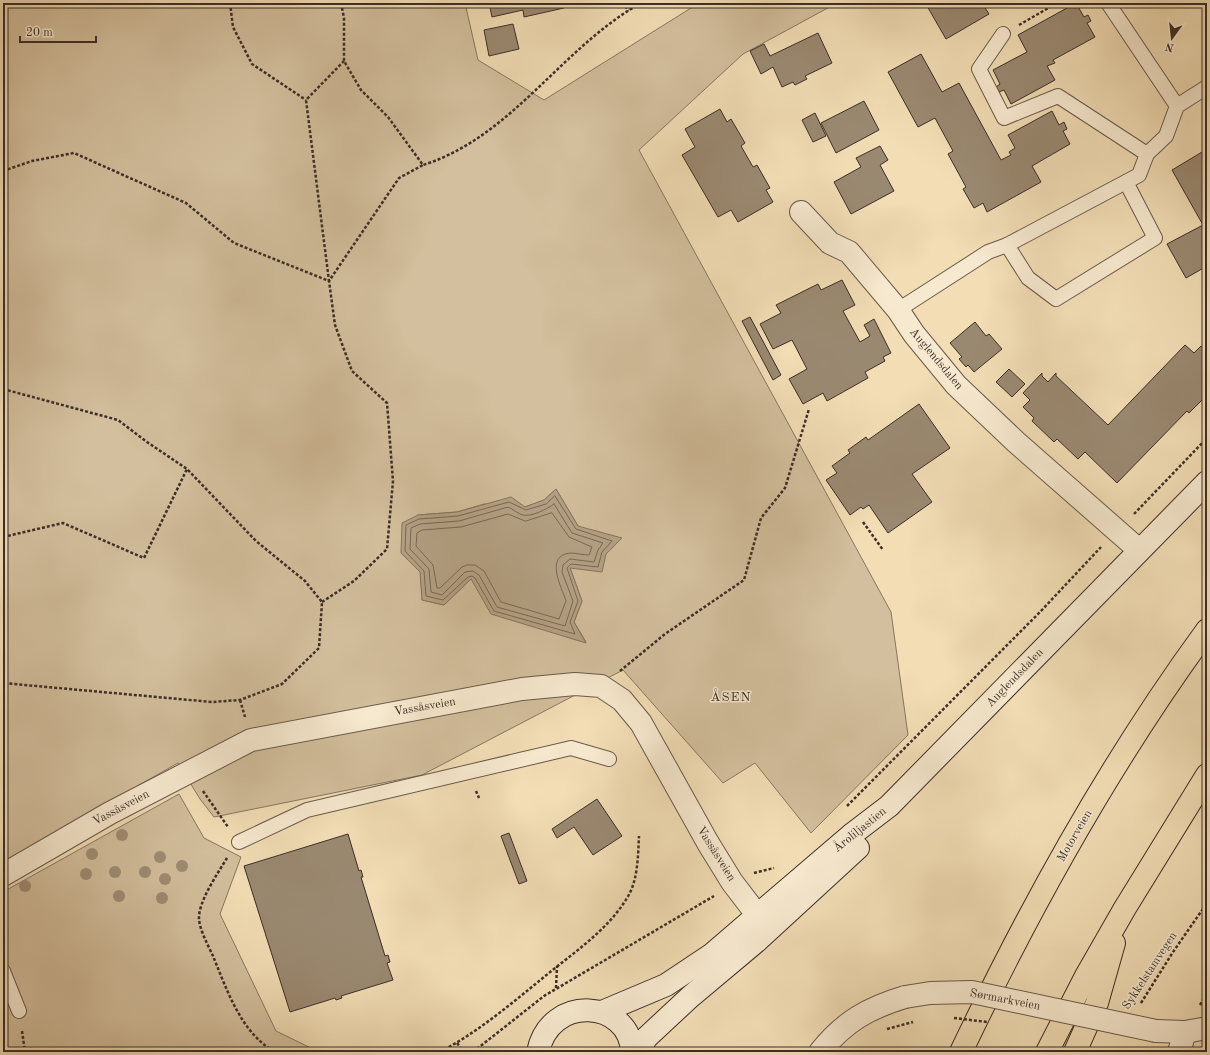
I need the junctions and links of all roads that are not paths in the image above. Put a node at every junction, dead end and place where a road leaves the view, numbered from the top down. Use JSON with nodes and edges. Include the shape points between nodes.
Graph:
{"nodes":[{"id":1,"x":1108,"y":3,"type":"edge"},
{"id":2,"x":1003,"y":34,"type":"road end"},
{"id":3,"x":1207,"y":87,"type":"edge"},
{"id":4,"x":1177,"y":106,"type":"junction"},
{"id":5,"x":1147,"y":154,"type":"junction"},
{"id":6,"x":1126,"y":182,"type":"junction"},
{"id":7,"x":801,"y":212,"type":"dead end"},
{"id":8,"x":1007,"y":245,"type":"junction"},
{"id":9,"x":898,"y":310,"type":"junction"},
{"id":10,"x":1207,"y":482,"type":"edge"},
{"id":11,"x":1139,"y":550,"type":"junction"},
{"id":12,"x":1207,"y":630,"type":"edge"},
{"id":13,"x":609,"y":759,"type":"dead end"},
{"id":14,"x":1207,"y":775,"type":"edge"},
{"id":15,"x":890,"y":806,"type":"junction"},
{"id":16,"x":239,"y":842,"type":"road end"},
{"id":17,"x":3,"y":875,"type":"edge"},
{"id":18,"x":1125,"y":908,"type":"junction"},
{"id":19,"x":758,"y":916,"type":"junction"},
{"id":20,"x":3,"y":971,"type":"edge"},
{"id":21,"x":19,"y":1011,"type":"dead end"},
{"id":22,"x":602,"y":1012,"type":"junction"},
{"id":23,"x":1207,"y":1028,"type":"edge"},
{"id":24,"x":1182,"y":1042,"type":"edge"},
{"id":25,"x":537,"y":1052,"type":"edge"},
{"id":26,"x":632,"y":1052,"type":"edge"},
{"id":27,"x":639,"y":1052,"type":"edge"},
{"id":28,"x":820,"y":1052,"type":"edge"},
{"id":29,"x":961,"y":1052,"type":"edge"},
{"id":30,"x":1047,"y":1052,"type":"edge"},
{"id":31,"x":1075,"y":1052,"type":"edge"}],
"edges":[{"from":1,"to":4,"type":"lane"},
{"from":2,"to":5,"type":"lane","via":[[979,69],[1004,118],[1058,96]]},
{"from":3,"to":4,"type":"lane"},
{"from":4,"to":5,"type":"lane","via":[[1166,136]]},
{"from":5,"to":6,"type":"lane","via":[[1139,175]]},
{"from":6,"to":8,"type":"lane"},
{"from":6,"to":8,"type":"lane","via":[[1154,238],[1056,299],[1028,278]]},
{"from":7,"to":9,"type":"street","name":"Auglendsdalen","via":[[830,243],[849,252]]},
{"from":8,"to":9,"type":"lane","via":[[988,252]]},
{"from":9,"to":11,"type":"street","name":"Auglendsdalen","via":[[914,334],[956,385],[1016,442]]},
{"from":10,"to":11,"type":"street","name":"Auglendsdalen"},
{"from":11,"to":15,"type":"street","name":"Auglendsdalen"},
{"from":12,"to":29,"type":"highway","name":"Motorveien","via":[[1139,730],[1080,826],[1018,936]]},
{"from":13,"to":16,"type":"lane","via":[[572,748],[307,810]]},
{"from":14,"to":18,"type":"highway"},
{"from":15,"to":19,"type":"street","name":"Åroliljastien"},
{"from":15,"to":27,"type":"street","name":"Åroliljastien","via":[[863,844],[758,940],[684,1002],[646,1038]]},
{"from":17,"to":19,"type":"street","name":"Vassåsveien","via":[[110,813],[251,740],[522,689],[574,684],[601,686],[622,700],[641,723],[708,843],[732,882]]},
{"from":18,"to":30,"type":"highway"},
{"from":18,"to":31,"type":"highway","via":[[1096,1003]]},
{"from":19,"to":22,"type":"street","name":"Åroliljastien","via":[[711,955],[666,985]]},
{"from":20,"to":21,"type":"lane"},
{"from":22,"to":25,"type":"street","via":[[585,1010],[568,1013],[558,1019],[543,1035]]},
{"from":22,"to":26,"type":"street","via":[[616,1020],[626,1032]]},
{"from":23,"to":24,"type":"street","name":"Sørmarkveien"},
{"from":24,"to":28,"type":"street","name":"Sørmarkveien","bridge":true,"via":[[1156,1031],[972,992],[930,993],[884,1003],[860,1014],[833,1036]]}]}
